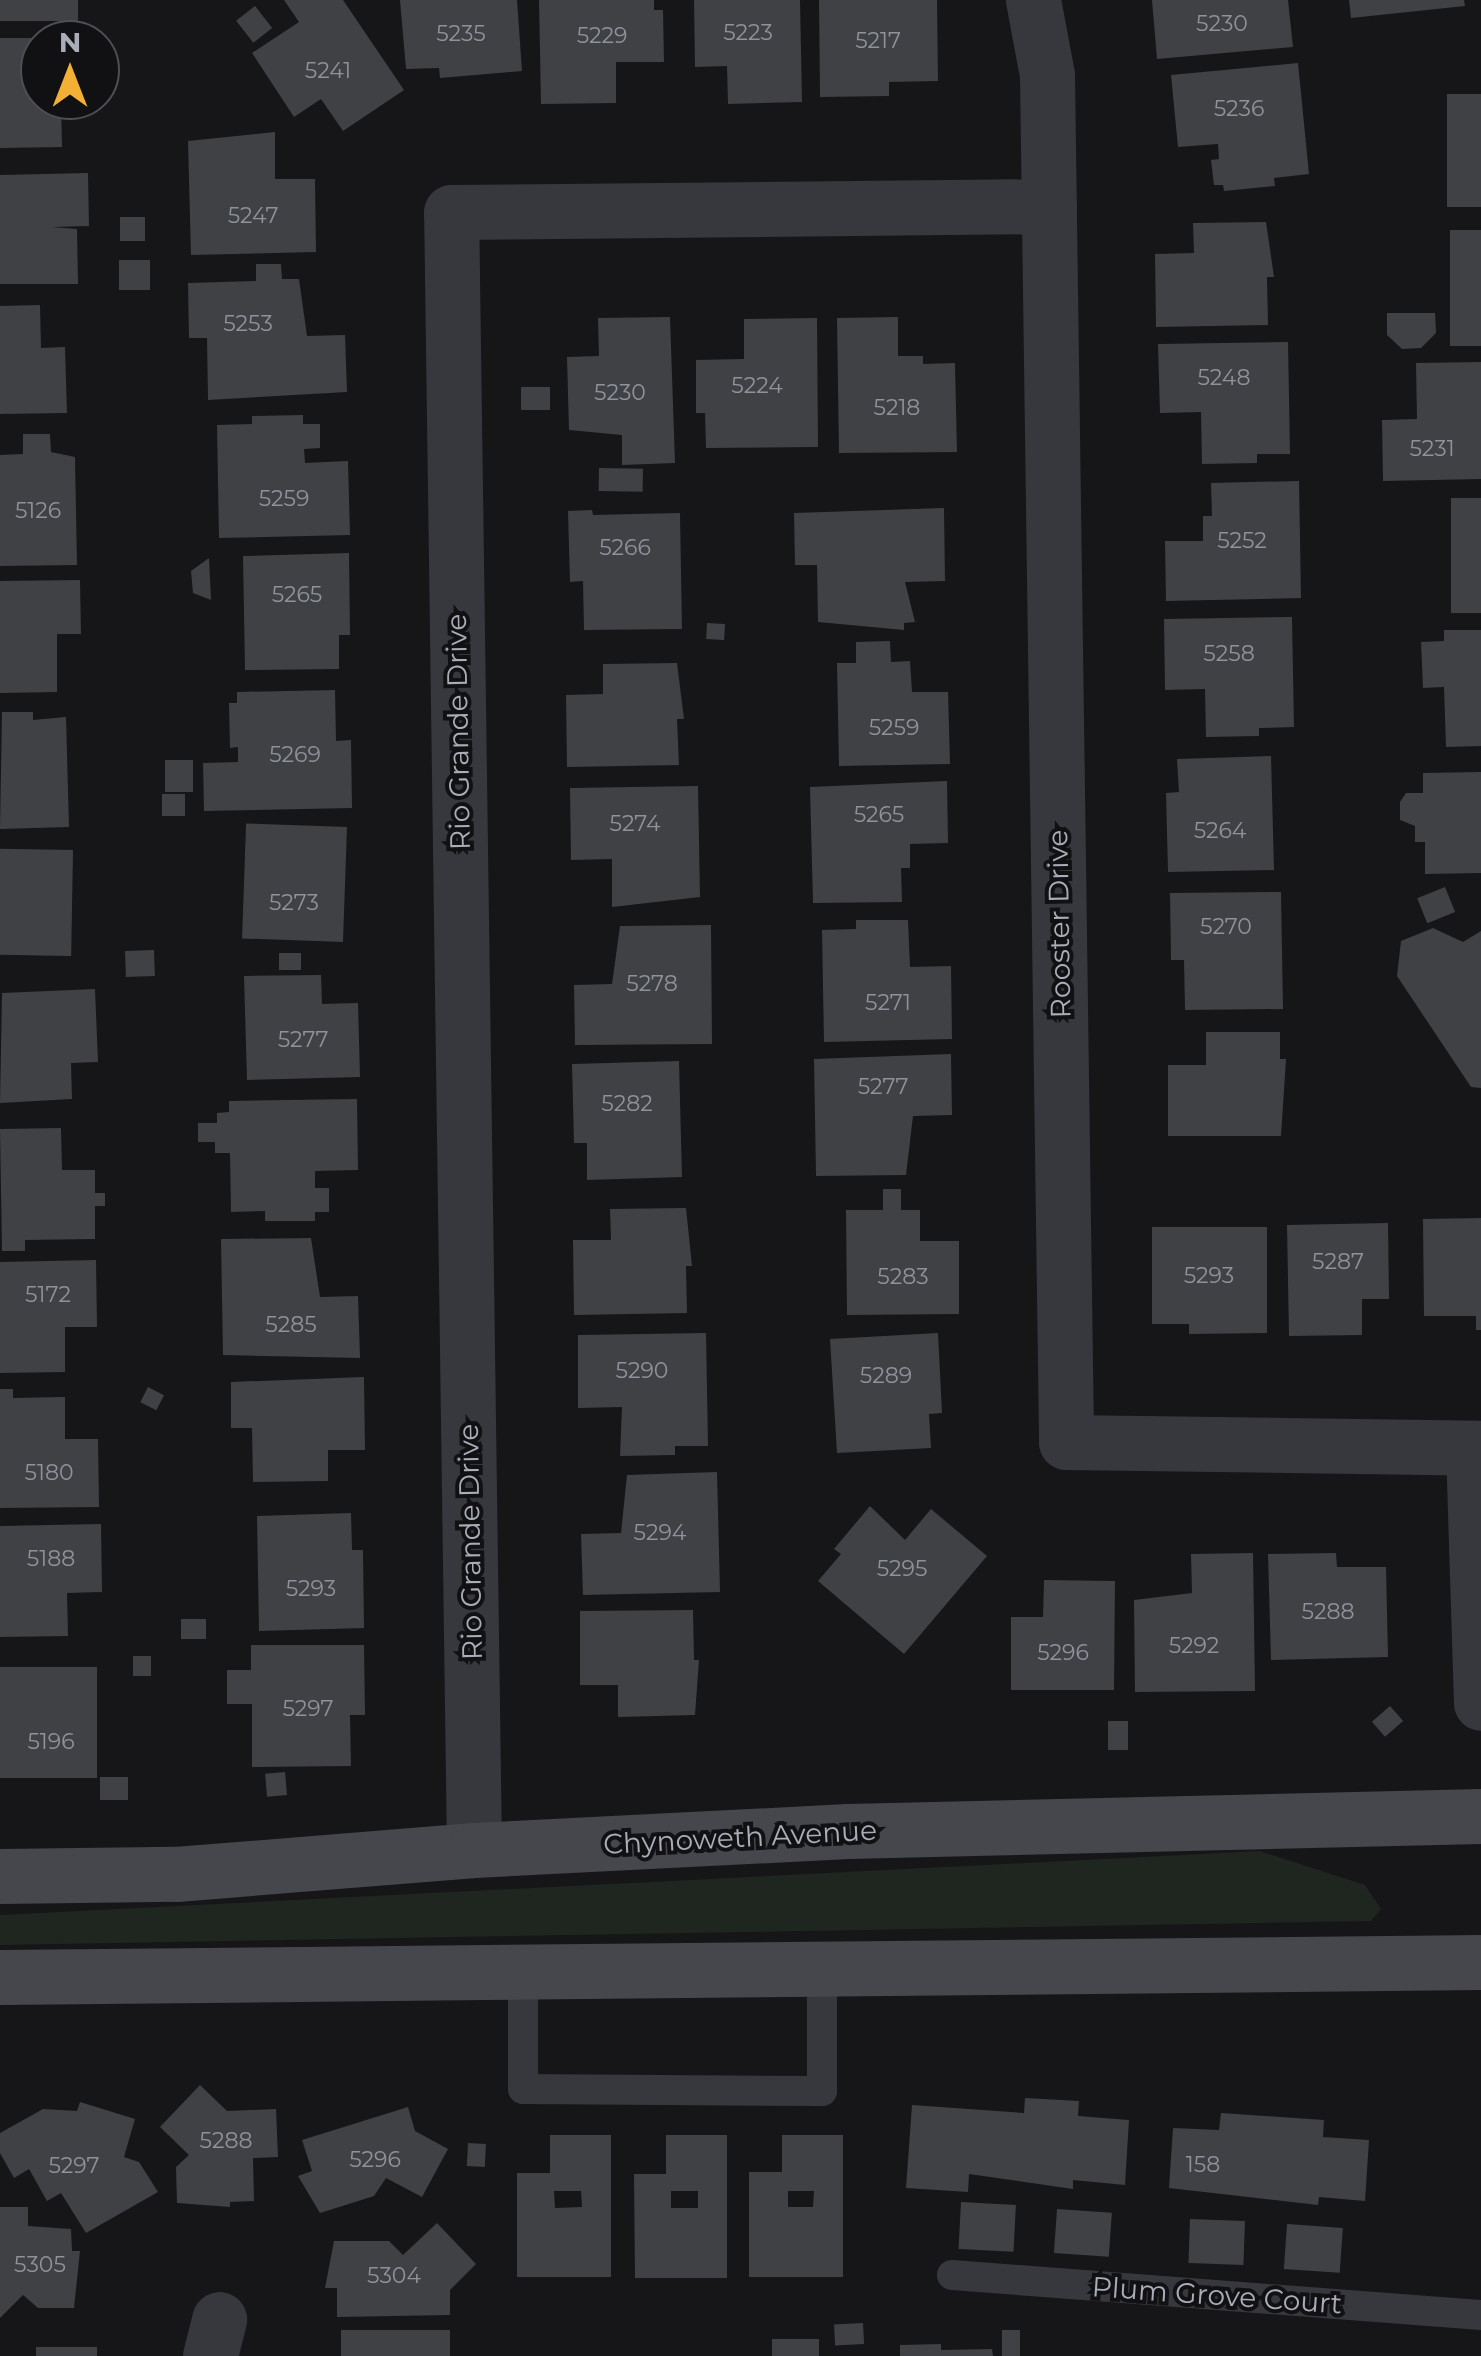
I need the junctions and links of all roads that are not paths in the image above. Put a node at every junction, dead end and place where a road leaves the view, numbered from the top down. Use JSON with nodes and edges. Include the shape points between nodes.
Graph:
{"nodes":[{"id":1,"x":1033,"y":0,"type":"edge"},
{"id":2,"x":1049,"y":206,"type":"junction"},
{"id":3,"x":1477,"y":1448,"type":"edge"},
{"id":4,"x":1481,"y":1703,"type":"edge"},
{"id":5,"x":1481,"y":1816,"type":"edge"},
{"id":6,"x":474,"y":1850,"type":"junction"},
{"id":7,"x":0,"y":1876,"type":"edge"},
{"id":8,"x":1481,"y":1962,"type":"edge"},
{"id":9,"x":822,"y":1968,"type":"junction"},
{"id":10,"x":523,"y":1972,"type":"junction"},
{"id":11,"x":0,"y":1977,"type":"edge"},
{"id":12,"x":952,"y":2275,"type":"dead end"},
{"id":13,"x":1481,"y":2315,"type":"edge"}],
"edges":[{"from":1,"to":2,"type":"street","name":"Rooster Drive","via":[[1047,75]]},
{"from":2,"to":3,"type":"street","name":"Rooster Drive","via":[[1066,1442]]},
{"from":2,"to":6,"type":"street","name":"Rio Grande Drive","via":[[451,212]]},
{"from":3,"to":4,"type":"street"},
{"from":5,"to":6,"type":"street","name":"Chynoweth Avenue","via":[[848,1831]]},
{"from":6,"to":7,"type":"street","name":"Chynoweth Avenue","via":[[176,1874]]},
{"from":8,"to":9,"type":"street"},
{"from":9,"to":10,"type":"street"},
{"from":9,"to":10,"type":"lane","via":[[822,2091],[523,2089]]},
{"from":10,"to":11,"type":"street"},
{"from":12,"to":13,"type":"lane","name":"Plum Grove Court"}]}
